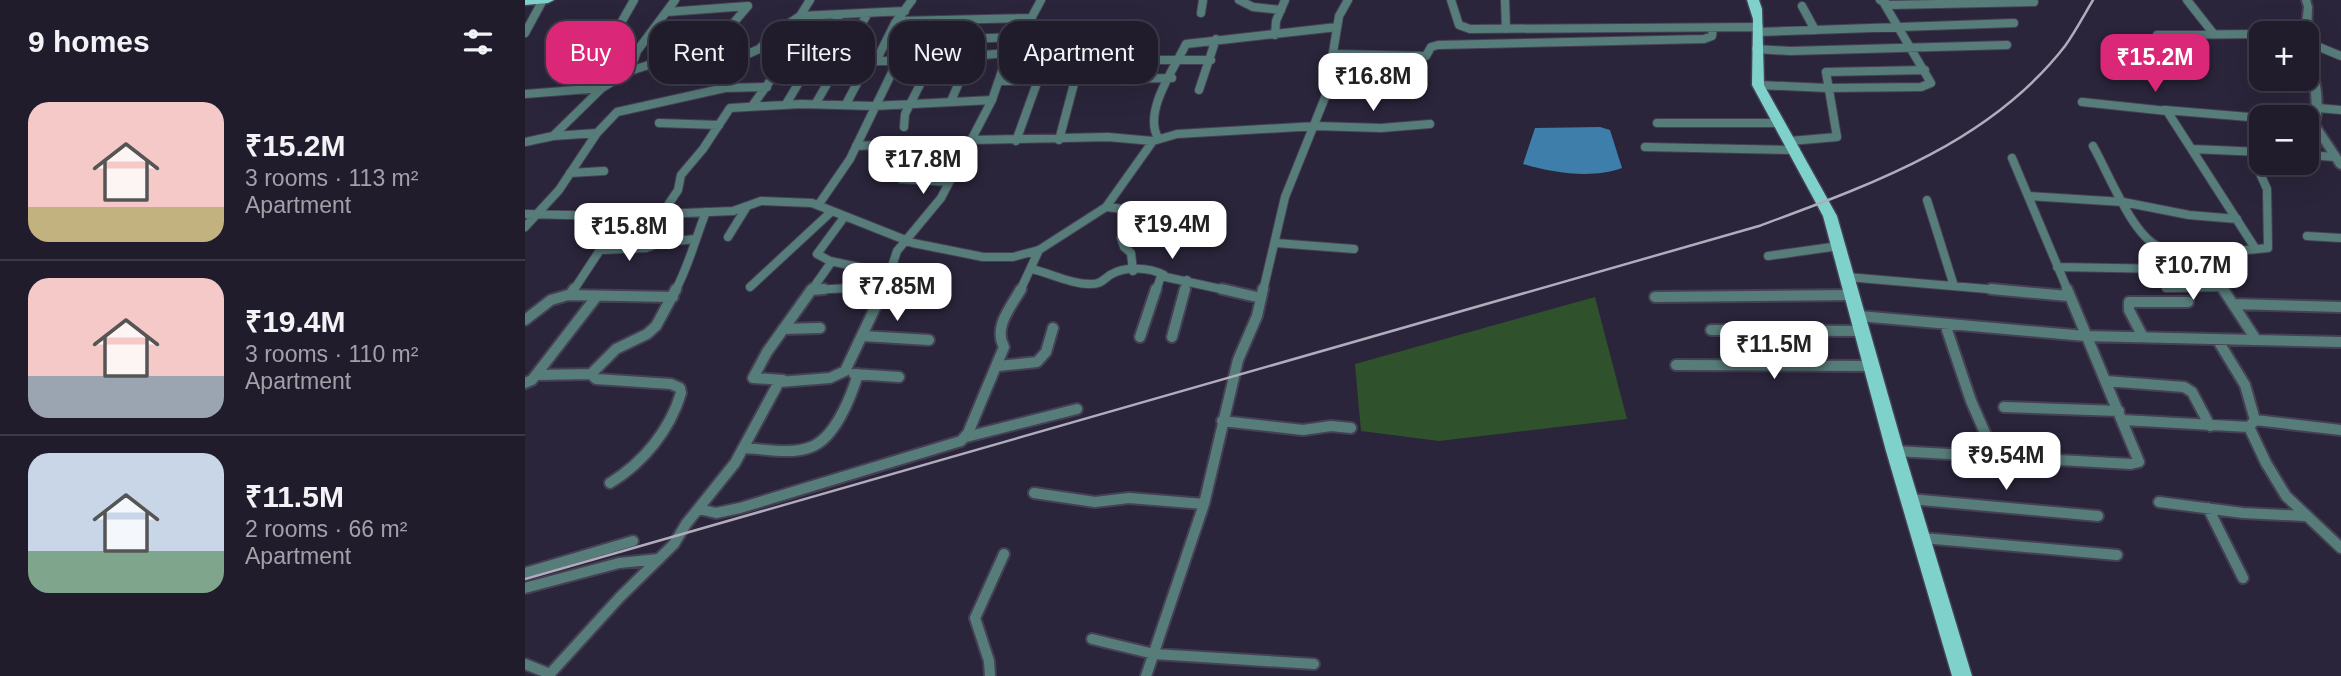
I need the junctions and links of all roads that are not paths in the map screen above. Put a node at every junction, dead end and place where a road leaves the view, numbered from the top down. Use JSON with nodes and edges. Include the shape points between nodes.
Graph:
{"nodes":[{"id":1,"x":634,"y":0,"type":"edge"},
{"id":2,"x":675,"y":0,"type":"edge"},
{"id":3,"x":810,"y":0,"type":"edge"},
{"id":4,"x":912,"y":0,"type":"edge"},
{"id":5,"x":1041,"y":0,"type":"edge"},
{"id":6,"x":1203,"y":0,"type":"edge"},
{"id":7,"x":1239,"y":0,"type":"edge"},
{"id":8,"x":1285,"y":0,"type":"edge"},
{"id":9,"x":1348,"y":0,"type":"edge"},
{"id":10,"x":1451,"y":0,"type":"edge"},
{"id":11,"x":1505,"y":0,"type":"edge"},
{"id":12,"x":1753,"y":0,"type":"edge"},
{"id":13,"x":2187,"y":0,"type":"edge"},
{"id":14,"x":2305,"y":0,"type":"edge"},
{"id":15,"x":537,"y":1,"type":"edge"},
{"id":16,"x":885,"y":2,"type":"dead end"},
{"id":17,"x":1882,"y":2,"type":"edge"},
{"id":18,"x":2034,"y":2,"type":"edge"},
{"id":19,"x":1802,"y":6,"type":"dead end"},
{"id":20,"x":1281,"y":10,"type":"junction"},
{"id":21,"x":905,"y":11,"type":"junction"},
{"id":22,"x":667,"y":12,"type":"junction"},
{"id":23,"x":881,"y":12,"type":"junction"},
{"id":24,"x":868,"y":13,"type":"junction"},
{"id":25,"x":1201,"y":13,"type":"dead end"},
{"id":26,"x":800,"y":16,"type":"junction"},
{"id":27,"x":817,"y":16,"type":"junction"},
{"id":28,"x":839,"y":16,"type":"junction"},
{"id":29,"x":1032,"y":18,"type":"junction"},
{"id":30,"x":622,"y":21,"type":"edge"},
{"id":31,"x":735,"y":21,"type":"edge"},
{"id":32,"x":836,"y":21,"type":"edge"},
{"id":33,"x":863,"y":21,"type":"edge"},
{"id":34,"x":898,"y":21,"type":"joint"},
{"id":35,"x":1030,"y":21,"type":"edge"},
{"id":36,"x":2307,"y":21,"type":"edge"},
{"id":37,"x":2014,"y":23,"type":"dead end"},
{"id":38,"x":1337,"y":27,"type":"junction"},
{"id":39,"x":1713,"y":28,"type":"junction"},
{"id":40,"x":1897,"y":28,"type":"junction"},
{"id":41,"x":1506,"y":29,"type":"junction"},
{"id":42,"x":1759,"y":30,"type":"junction"},
{"id":43,"x":1815,"y":30,"type":"junction"},
{"id":44,"x":525,"y":33,"type":"edge"},
{"id":45,"x":2213,"y":33,"type":"junction"},
{"id":46,"x":1275,"y":34,"type":"junction"},
{"id":47,"x":2249,"y":34,"type":"edge"},
{"id":48,"x":889,"y":37,"type":"edge"},
{"id":49,"x":1216,"y":39,"type":"junction"},
{"id":50,"x":999,"y":40,"type":"edge"},
{"id":51,"x":886,"y":42,"type":"junction"},
{"id":52,"x":2007,"y":45,"type":"dead end"},
{"id":53,"x":1909,"y":46,"type":"junction"},
{"id":54,"x":2319,"y":47,"type":"edge"},
{"id":55,"x":1756,"y":49,"type":"junction"},
{"id":56,"x":1333,"y":54,"type":"junction"},
{"id":57,"x":2341,"y":55,"type":"edge"},
{"id":58,"x":635,"y":57,"type":"edge"},
{"id":59,"x":875,"y":58,"type":"edge"},
{"id":60,"x":1158,"y":59,"type":"edge"},
{"id":61,"x":1178,"y":59,"type":"junction"},
{"id":62,"x":1211,"y":60,"type":"junction"},
{"id":63,"x":2136,"y":61,"type":"dead end"},
{"id":64,"x":635,"y":70,"type":"edge"},
{"id":65,"x":1925,"y":70,"type":"junction"},
{"id":66,"x":1158,"y":78,"type":"edge"},
{"id":67,"x":1171,"y":78,"type":"junction"},
{"id":68,"x":889,"y":79,"type":"edge"},
{"id":69,"x":999,"y":81,"type":"edge"},
{"id":70,"x":609,"y":84,"type":"edge"},
{"id":71,"x":798,"y":84,"type":"edge"},
{"id":72,"x":827,"y":84,"type":"edge"},
{"id":73,"x":859,"y":84,"type":"edge"},
{"id":74,"x":920,"y":84,"type":"edge"},
{"id":75,"x":958,"y":84,"type":"edge"},
{"id":76,"x":1037,"y":84,"type":"edge"},
{"id":77,"x":1074,"y":84,"type":"edge"},
{"id":78,"x":1758,"y":85,"type":"junction"},
{"id":79,"x":767,"y":87,"type":"junction"},
{"id":80,"x":602,"y":88,"type":"junction"},
{"id":81,"x":1827,"y":88,"type":"junction"},
{"id":82,"x":1199,"y":90,"type":"dead end"},
{"id":83,"x":525,"y":94,"type":"edge"},
{"id":84,"x":992,"y":100,"type":"junction"},
{"id":85,"x":951,"y":101,"type":"junction"},
{"id":86,"x":2082,"y":102,"type":"dead end"},
{"id":87,"x":815,"y":103,"type":"junction"},
{"id":88,"x":910,"y":103,"type":"junction"},
{"id":89,"x":786,"y":104,"type":"junction"},
{"id":90,"x":846,"y":104,"type":"junction"},
{"id":91,"x":752,"y":106,"type":"junction"},
{"id":92,"x":876,"y":106,"type":"junction"},
{"id":93,"x":2319,"y":108,"type":"edge"},
{"id":94,"x":2165,"y":110,"type":"junction"},
{"id":95,"x":2341,"y":110,"type":"edge"},
{"id":96,"x":2249,"y":117,"type":"edge"},
{"id":97,"x":1657,"y":122,"type":"dead end"},
{"id":98,"x":659,"y":123,"type":"dead end"},
{"id":99,"x":1778,"y":123,"type":"junction"},
{"id":100,"x":1430,"y":124,"type":"dead end"},
{"id":101,"x":719,"y":125,"type":"junction"},
{"id":102,"x":1316,"y":126,"type":"junction"},
{"id":103,"x":904,"y":127,"type":"dead end"},
{"id":104,"x":2319,"y":132,"type":"edge"},
{"id":105,"x":597,"y":133,"type":"junction"},
{"id":106,"x":553,"y":136,"type":"junction"},
{"id":107,"x":972,"y":140,"type":"junction"},
{"id":108,"x":1059,"y":140,"type":"junction"},
{"id":109,"x":1156,"y":140,"type":"junction"},
{"id":110,"x":1016,"y":141,"type":"junction"},
{"id":111,"x":525,"y":142,"type":"edge"},
{"id":112,"x":1793,"y":145,"type":"junction"},
{"id":113,"x":856,"y":146,"type":"junction"},
{"id":114,"x":2092,"y":146,"type":"dead end"},
{"id":115,"x":1645,"y":147,"type":"dead end"},
{"id":116,"x":2193,"y":149,"type":"junction"},
{"id":117,"x":2249,"y":151,"type":"edge"},
{"id":118,"x":963,"y":156,"type":"junction"},
{"id":119,"x":2319,"y":157,"type":"edge"},
{"id":120,"x":2012,"y":158,"type":"dead end"},
{"id":121,"x":2338,"y":161,"type":"edge"},
{"id":122,"x":604,"y":171,"type":"dead end"},
{"id":123,"x":570,"y":173,"type":"junction"},
{"id":124,"x":2261,"y":175,"type":"edge"},
{"id":125,"x":901,"y":179,"type":"dead end"},
{"id":126,"x":949,"y":182,"type":"junction"},
{"id":127,"x":2028,"y":196,"type":"junction"},
{"id":128,"x":1927,"y":200,"type":"dead end"},
{"id":129,"x":2123,"y":202,"type":"junction"},
{"id":130,"x":820,"y":204,"type":"junction"},
{"id":131,"x":747,"y":206,"type":"junction"},
{"id":132,"x":1106,"y":207,"type":"junction"},
{"id":133,"x":832,"y":211,"type":"junction"},
{"id":134,"x":706,"y":212,"type":"junction"},
{"id":135,"x":525,"y":214,"type":"edge"},
{"id":136,"x":662,"y":214,"type":"junction"},
{"id":137,"x":536,"y":215,"type":"junction"},
{"id":138,"x":845,"y":216,"type":"junction"},
{"id":139,"x":1185,"y":216,"type":"dead end"},
{"id":140,"x":2237,"y":219,"type":"junction"},
{"id":141,"x":525,"y":227,"type":"edge"},
{"id":142,"x":2307,"y":236,"type":"dead end"},
{"id":143,"x":729,"y":237,"type":"dead end"},
{"id":144,"x":1121,"y":238,"type":"dead end"},
{"id":145,"x":2341,"y":238,"type":"edge"},
{"id":146,"x":694,"y":239,"type":"junction"},
{"id":147,"x":905,"y":239,"type":"junction"},
{"id":148,"x":1276,"y":243,"type":"junction"},
{"id":149,"x":1839,"y":246,"type":"junction"},
{"id":150,"x":2255,"y":248,"type":"junction"},
{"id":151,"x":1354,"y":249,"type":"dead end"},
{"id":152,"x":1039,"y":250,"type":"junction"},
{"id":153,"x":2206,"y":254,"type":"junction"},
{"id":154,"x":1768,"y":256,"type":"dead end"},
{"id":155,"x":830,"y":261,"type":"junction"},
{"id":156,"x":2057,"y":267,"type":"junction"},
{"id":157,"x":863,"y":268,"type":"dead end"},
{"id":158,"x":1032,"y":269,"type":"junction"},
{"id":159,"x":1133,"y":271,"type":"junction"},
{"id":160,"x":2212,"y":274,"type":"junction"},
{"id":161,"x":1164,"y":275,"type":"junction"},
{"id":162,"x":1847,"y":277,"type":"junction"},
{"id":163,"x":1187,"y":280,"type":"junction"},
{"id":164,"x":1954,"y":286,"type":"junction"},
{"id":165,"x":750,"y":287,"type":"dead end"},
{"id":166,"x":2220,"y":287,"type":"junction"},
{"id":167,"x":2165,"y":288,"type":"dead end"},
{"id":168,"x":850,"y":289,"type":"dead end"},
{"id":169,"x":811,"y":290,"type":"junction"},
{"id":170,"x":570,"y":295,"type":"junction"},
{"id":171,"x":1853,"y":295,"type":"junction"},
{"id":172,"x":597,"y":296,"type":"junction"},
{"id":173,"x":2068,"y":296,"type":"junction"},
{"id":174,"x":673,"y":297,"type":"junction"},
{"id":175,"x":1655,"y":297,"type":"dead end"},
{"id":176,"x":1261,"y":298,"type":"junction"},
{"id":177,"x":2188,"y":302,"type":"dead end"},
{"id":178,"x":2234,"y":304,"type":"junction"},
{"id":179,"x":2341,"y":307,"type":"edge"},
{"id":180,"x":525,"y":320,"type":"edge"},
{"id":181,"x":1861,"y":324,"type":"junction"},
{"id":182,"x":1945,"y":324,"type":"junction"},
{"id":183,"x":820,"y":328,"type":"dead end"},
{"id":184,"x":1053,"y":328,"type":"dead end"},
{"id":185,"x":783,"y":329,"type":"junction"},
{"id":186,"x":1711,"y":330,"type":"dead end"},
{"id":187,"x":863,"y":336,"type":"junction"},
{"id":188,"x":2085,"y":336,"type":"junction"},
{"id":189,"x":1140,"y":337,"type":"dead end"},
{"id":190,"x":1172,"y":337,"type":"dead end"},
{"id":191,"x":2143,"y":337,"type":"junction"},
{"id":192,"x":2255,"y":338,"type":"junction"},
{"id":193,"x":2217,"y":339,"type":"junction"},
{"id":194,"x":929,"y":340,"type":"dead end"},
{"id":195,"x":2341,"y":342,"type":"edge"},
{"id":196,"x":1676,"y":365,"type":"dead end"},
{"id":197,"x":998,"y":366,"type":"junction"},
{"id":198,"x":1872,"y":366,"type":"junction"},
{"id":199,"x":843,"y":373,"type":"junction"},
{"id":200,"x":591,"y":374,"type":"junction"},
{"id":201,"x":858,"y":374,"type":"junction"},
{"id":202,"x":536,"y":375,"type":"junction"},
{"id":203,"x":899,"y":377,"type":"dead end"},
{"id":204,"x":783,"y":380,"type":"junction"},
{"id":205,"x":2106,"y":382,"type":"junction"},
{"id":206,"x":525,"y":383,"type":"edge"},
{"id":207,"x":2004,"y":407,"type":"dead end"},
{"id":208,"x":1077,"y":409,"type":"dead end"},
{"id":209,"x":2121,"y":416,"type":"junction"},
{"id":210,"x":1222,"y":421,"type":"junction"},
{"id":211,"x":2252,"y":424,"type":"junction"},
{"id":212,"x":2210,"y":426,"type":"junction"},
{"id":213,"x":1351,"y":428,"type":"dead end"},
{"id":214,"x":2341,"y":430,"type":"edge"},
{"id":215,"x":966,"y":437,"type":"junction"},
{"id":216,"x":744,"y":448,"type":"junction"},
{"id":217,"x":1895,"y":451,"type":"junction"},
{"id":218,"x":1996,"y":458,"type":"junction"},
{"id":219,"x":610,"y":483,"type":"dead end"},
{"id":220,"x":1034,"y":493,"type":"dead end"},
{"id":221,"x":1910,"y":499,"type":"junction"},
{"id":222,"x":2159,"y":502,"type":"dead end"},
{"id":223,"x":1204,"y":504,"type":"junction"},
{"id":224,"x":2207,"y":508,"type":"junction"},
{"id":225,"x":699,"y":509,"type":"junction"},
{"id":226,"x":2098,"y":516,"type":"dead end"},
{"id":227,"x":2305,"y":516,"type":"junction"},
{"id":228,"x":1923,"y":538,"type":"junction"},
{"id":229,"x":633,"y":541,"type":"dead end"},
{"id":230,"x":2341,"y":548,"type":"edge"},
{"id":231,"x":1004,"y":554,"type":"dead end"},
{"id":232,"x":2117,"y":555,"type":"dead end"},
{"id":233,"x":659,"y":559,"type":"junction"},
{"id":234,"x":525,"y":573,"type":"edge"},
{"id":235,"x":2242,"y":578,"type":"dead end"},
{"id":236,"x":525,"y":588,"type":"edge"},
{"id":237,"x":1092,"y":639,"type":"dead end"},
{"id":238,"x":1154,"y":654,"type":"junction"},
{"id":239,"x":525,"y":664,"type":"edge"},
{"id":240,"x":1314,"y":664,"type":"dead end"},
{"id":241,"x":1293,"y":669,"type":"edge"},
{"id":242,"x":549,"y":675,"type":"edge"},
{"id":243,"x":990,"y":676,"type":"edge"},
{"id":244,"x":1146,"y":676,"type":"edge"},
{"id":245,"x":1962,"y":676,"type":"edge"}],
"edges":[{"from":1,"to":30,"type":"street"},
{"from":2,"to":22,"type":"street"},
{"from":3,"to":26,"type":"street"},
{"from":4,"to":21,"type":"street"},
{"from":5,"to":29,"type":"street"},
{"from":6,"to":25,"type":"street"},
{"from":7,"to":20,"type":"street"},
{"from":8,"to":20,"type":"street"},
{"from":9,"to":38,"type":"street"},
{"from":10,"to":41,"type":"street","via":[[1462,27]]},
{"from":11,"to":41,"type":"street"},
{"from":12,"to":42,"type":"main road"},
{"from":13,"to":45,"type":"street"},
{"from":14,"to":36,"type":"street"},
{"from":15,"to":44,"type":"street"},
{"from":16,"to":23,"type":"street"},
{"from":17,"to":18,"type":"street"},
{"from":17,"to":40,"type":"street"},
{"from":19,"to":43,"type":"street"},
{"from":20,"to":46,"type":"street"},
{"from":21,"to":23,"type":"street"},
{"from":21,"to":34,"type":"street"},
{"from":22,"to":31,"type":"street","via":[[748,6]]},
{"from":22,"to":58,"type":"street"},
{"from":23,"to":24,"type":"street"},
{"from":24,"to":28,"type":"street"},
{"from":24,"to":33,"type":"street"},
{"from":26,"to":27,"type":"street"},
{"from":26,"to":64,"type":"street","via":[[748,54],[667,60]]},
{"from":27,"to":28,"type":"street"},
{"from":27,"to":79,"type":"street"},
{"from":28,"to":32,"type":"street"},
{"from":29,"to":34,"type":"street"},
{"from":29,"to":35,"type":"street"},
{"from":37,"to":40,"type":"street"},
{"from":38,"to":46,"type":"street"},
{"from":38,"to":56,"type":"street"},
{"from":39,"to":41,"type":"street"},
{"from":39,"to":42,"type":"street"},
{"from":39,"to":56,"type":"street","via":[[1712,36],[1704,39],[1438,46],[1431,47],[1426,56]]},
{"from":40,"to":43,"type":"street"},
{"from":40,"to":53,"type":"street"},
{"from":42,"to":43,"type":"street"},
{"from":42,"to":55,"type":"main road"},
{"from":45,"to":47,"type":"street"},
{"from":45,"to":63,"type":"street","via":[[2157,35],[2170,63]]},
{"from":46,"to":49,"type":"street"},
{"from":48,"to":51,"type":"street"},
{"from":49,"to":61,"type":"street","via":[[1186,44]]},
{"from":49,"to":62,"type":"street"},
{"from":50,"to":51,"type":"street"},
{"from":51,"to":59,"type":"street"},
{"from":52,"to":53,"type":"street"},
{"from":53,"to":55,"type":"street"},
{"from":53,"to":65,"type":"street"},
{"from":54,"to":57,"type":"street"},
{"from":55,"to":78,"type":"main road"},
{"from":56,"to":102,"type":"street"},
{"from":60,"to":61,"type":"street"},
{"from":61,"to":62,"type":"street"},
{"from":61,"to":67,"type":"street"},
{"from":62,"to":82,"type":"street"},
{"from":65,"to":81,"type":"street","via":[[1826,72]]},
{"from":65,"to":81,"type":"street","via":[[1931,83],[1921,87]]},
{"from":66,"to":67,"type":"street"},
{"from":67,"to":109,"type":"street","via":[[1157,104]]},
{"from":68,"to":92,"type":"street"},
{"from":69,"to":84,"type":"street"},
{"from":70,"to":80,"type":"street"},
{"from":71,"to":89,"type":"street"},
{"from":72,"to":87,"type":"street"},
{"from":73,"to":90,"type":"street"},
{"from":74,"to":88,"type":"street"},
{"from":75,"to":85,"type":"street"},
{"from":76,"to":110,"type":"street"},
{"from":77,"to":108,"type":"street"},
{"from":78,"to":81,"type":"street"},
{"from":78,"to":99,"type":"main road"},
{"from":79,"to":91,"type":"street"},
{"from":79,"to":105,"type":"street","via":[[722,89],[620,111]]},
{"from":80,"to":83,"type":"street"},
{"from":80,"to":106,"type":"street"},
{"from":81,"to":112,"type":"street","via":[[1837,137]]},
{"from":84,"to":85,"type":"street"},
{"from":84,"to":107,"type":"street"},
{"from":85,"to":88,"type":"street"},
{"from":86,"to":94,"type":"street"},
{"from":87,"to":89,"type":"street"},
{"from":87,"to":90,"type":"street"},
{"from":88,"to":92,"type":"street"},
{"from":88,"to":103,"type":"street"},
{"from":89,"to":91,"type":"street"},
{"from":90,"to":92,"type":"street"},
{"from":91,"to":101,"type":"street","via":[[728,109]]},
{"from":92,"to":113,"type":"street"},
{"from":93,"to":95,"type":"street"},
{"from":94,"to":96,"type":"street"},
{"from":94,"to":116,"type":"street"},
{"from":97,"to":99,"type":"street"},
{"from":98,"to":101,"type":"street"},
{"from":99,"to":112,"type":"main road"},
{"from":100,"to":102,"type":"street"},
{"from":101,"to":136,"type":"street","via":[[683,172],[678,190]]},
{"from":102,"to":109,"type":"street","via":[[1177,134]]},
{"from":102,"to":148,"type":"street","via":[[1285,197]]},
{"from":104,"to":121,"type":"street"},
{"from":105,"to":106,"type":"street"},
{"from":105,"to":123,"type":"street"},
{"from":106,"to":111,"type":"street"},
{"from":107,"to":110,"type":"street"},
{"from":107,"to":118,"type":"street"},
{"from":108,"to":109,"type":"street","via":[[1111,136]]},
{"from":108,"to":110,"type":"street"},
{"from":109,"to":132,"type":"street"},
{"from":112,"to":115,"type":"street"},
{"from":112,"to":149,"type":"main road","via":[[1825,202]]},
{"from":113,"to":118,"type":"street"},
{"from":113,"to":130,"type":"street"},
{"from":114,"to":129,"type":"street"},
{"from":116,"to":117,"type":"street"},
{"from":116,"to":140,"type":"street"},
{"from":118,"to":126,"type":"street"},
{"from":119,"to":121,"type":"street"},
{"from":120,"to":127,"type":"street"},
{"from":122,"to":123,"type":"street"},
{"from":123,"to":137,"type":"street"},
{"from":124,"to":150,"type":"street","via":[[2267,195],[2268,248]]},
{"from":125,"to":126,"type":"street"},
{"from":126,"to":147,"type":"street","via":[[938,203]]},
{"from":127,"to":129,"type":"street"},
{"from":127,"to":156,"type":"street"},
{"from":128,"to":164,"type":"street"},
{"from":129,"to":140,"type":"street"},
{"from":129,"to":153,"type":"street","via":[[2154,245]]},
{"from":130,"to":131,"type":"street","via":[[761,201]]},
{"from":130,"to":133,"type":"street"},
{"from":131,"to":134,"type":"street"},
{"from":131,"to":143,"type":"street"},
{"from":132,"to":139,"type":"street"},
{"from":132,"to":152,"type":"street"},
{"from":133,"to":138,"type":"street"},
{"from":133,"to":165,"type":"street"},
{"from":134,"to":136,"type":"street"},
{"from":134,"to":146,"type":"street"},
{"from":135,"to":137,"type":"street"},
{"from":136,"to":137,"type":"street"},
{"from":137,"to":141,"type":"street"},
{"from":138,"to":147,"type":"street"},
{"from":138,"to":155,"type":"street","via":[[817,254]]},
{"from":140,"to":150,"type":"street"},
{"from":142,"to":145,"type":"street"},
{"from":144,"to":159,"type":"street","via":[[1131,253]]},
{"from":146,"to":170,"type":"street","via":[[646,248],[602,249]]},
{"from":146,"to":174,"type":"street","via":[[687,270]]},
{"from":147,"to":152,"type":"street","via":[[983,257],[1013,257]]},
{"from":147,"to":187,"type":"street"},
{"from":148,"to":151,"type":"street"},
{"from":148,"to":176,"type":"street"},
{"from":149,"to":154,"type":"street"},
{"from":149,"to":162,"type":"main road"},
{"from":150,"to":153,"type":"street"},
{"from":152,"to":158,"type":"street"},
{"from":153,"to":160,"type":"street","via":[[2204,261]]},
{"from":155,"to":157,"type":"street"},
{"from":155,"to":169,"type":"street"},
{"from":156,"to":160,"type":"street"},
{"from":156,"to":173,"type":"street"},
{"from":158,"to":159,"type":"street","via":[[1096,285],[1112,274]]},
{"from":158,"to":197,"type":"street","via":[[999,330],[1004,348]]},
{"from":159,"to":161,"type":"street"},
{"from":160,"to":166,"type":"street"},
{"from":161,"to":163,"type":"street"},
{"from":161,"to":189,"type":"street","via":[[1159,278]]},
{"from":162,"to":164,"type":"street"},
{"from":162,"to":171,"type":"main road"},
{"from":163,"to":176,"type":"street"},
{"from":163,"to":190,"type":"street"},
{"from":164,"to":173,"type":"street"},
{"from":166,"to":167,"type":"street"},
{"from":166,"to":178,"type":"street"},
{"from":168,"to":169,"type":"street"},
{"from":169,"to":185,"type":"street"},
{"from":170,"to":172,"type":"street"},
{"from":170,"to":180,"type":"street","via":[[549,300]]},
{"from":171,"to":175,"type":"street"},
{"from":171,"to":181,"type":"main road"},
{"from":172,"to":174,"type":"street"},
{"from":172,"to":202,"type":"street"},
{"from":173,"to":188,"type":"street"},
{"from":174,"to":200,"type":"street","via":[[652,331],[616,349]]},
{"from":176,"to":210,"type":"street","via":[[1242,345]]},
{"from":177,"to":191,"type":"street","via":[[2129,302]]},
{"from":178,"to":179,"type":"street"},
{"from":178,"to":192,"type":"street"},
{"from":181,"to":182,"type":"street"},
{"from":181,"to":186,"type":"street"},
{"from":181,"to":198,"type":"main road"},
{"from":182,"to":188,"type":"street"},
{"from":182,"to":218,"type":"street"},
{"from":183,"to":185,"type":"street"},
{"from":184,"to":197,"type":"street","via":[[1047,354],[1041,360]]},
{"from":185,"to":204,"type":"street","via":[[753,378]]},
{"from":187,"to":194,"type":"street"},
{"from":187,"to":199,"type":"street"},
{"from":188,"to":191,"type":"street"},
{"from":188,"to":205,"type":"street"},
{"from":191,"to":193,"type":"street"},
{"from":192,"to":193,"type":"street"},
{"from":192,"to":195,"type":"street"},
{"from":193,"to":211,"type":"street","via":[[2245,385]]},
{"from":196,"to":198,"type":"street"},
{"from":197,"to":215,"type":"street"},
{"from":198,"to":217,"type":"main road"},
{"from":199,"to":201,"type":"street"},
{"from":199,"to":204,"type":"street","via":[[822,379]]},
{"from":200,"to":202,"type":"street"},
{"from":200,"to":219,"type":"street","via":[[596,379],[671,384],[681,393],[639,462]]},
{"from":201,"to":203,"type":"street"},
{"from":201,"to":216,"type":"street","via":[[850,399],[815,446]]},
{"from":202,"to":206,"type":"street"},
{"from":204,"to":216,"type":"street"},
{"from":205,"to":209,"type":"street"},
{"from":205,"to":212,"type":"street","via":[[2184,387],[2192,392]]},
{"from":207,"to":209,"type":"street"},
{"from":208,"to":215,"type":"street"},
{"from":209,"to":212,"type":"street"},
{"from":209,"to":218,"type":"street","via":[[2138,455],[2135,463]]},
{"from":210,"to":213,"type":"street","via":[[1303,430]]},
{"from":210,"to":223,"type":"street"},
{"from":211,"to":212,"type":"street"},
{"from":211,"to":214,"type":"street"},
{"from":211,"to":227,"type":"street","via":[[2276,481]]},
{"from":215,"to":225,"type":"street","via":[[740,508],[716,513]]},
{"from":216,"to":225,"type":"street"},
{"from":217,"to":218,"type":"street"},
{"from":217,"to":221,"type":"main road"},
{"from":220,"to":223,"type":"street","via":[[1095,502],[1129,498]]},
{"from":221,"to":226,"type":"street"},
{"from":221,"to":228,"type":"main road"},
{"from":222,"to":224,"type":"street"},
{"from":223,"to":238,"type":"street"},
{"from":224,"to":227,"type":"street"},
{"from":224,"to":235,"type":"street"},
{"from":225,"to":233,"type":"street"},
{"from":227,"to":230,"type":"street"},
{"from":228,"to":232,"type":"street"},
{"from":228,"to":245,"type":"main road"},
{"from":229,"to":234,"type":"street"},
{"from":231,"to":243,"type":"street","via":[[975,618]]},
{"from":233,"to":236,"type":"street","via":[[619,563]]},
{"from":233,"to":242,"type":"street"},
{"from":237,"to":238,"type":"street"},
{"from":238,"to":241,"type":"street"},
{"from":238,"to":244,"type":"street"},
{"from":239,"to":242,"type":"street"},
{"from":240,"to":241,"type":"street"}]}
